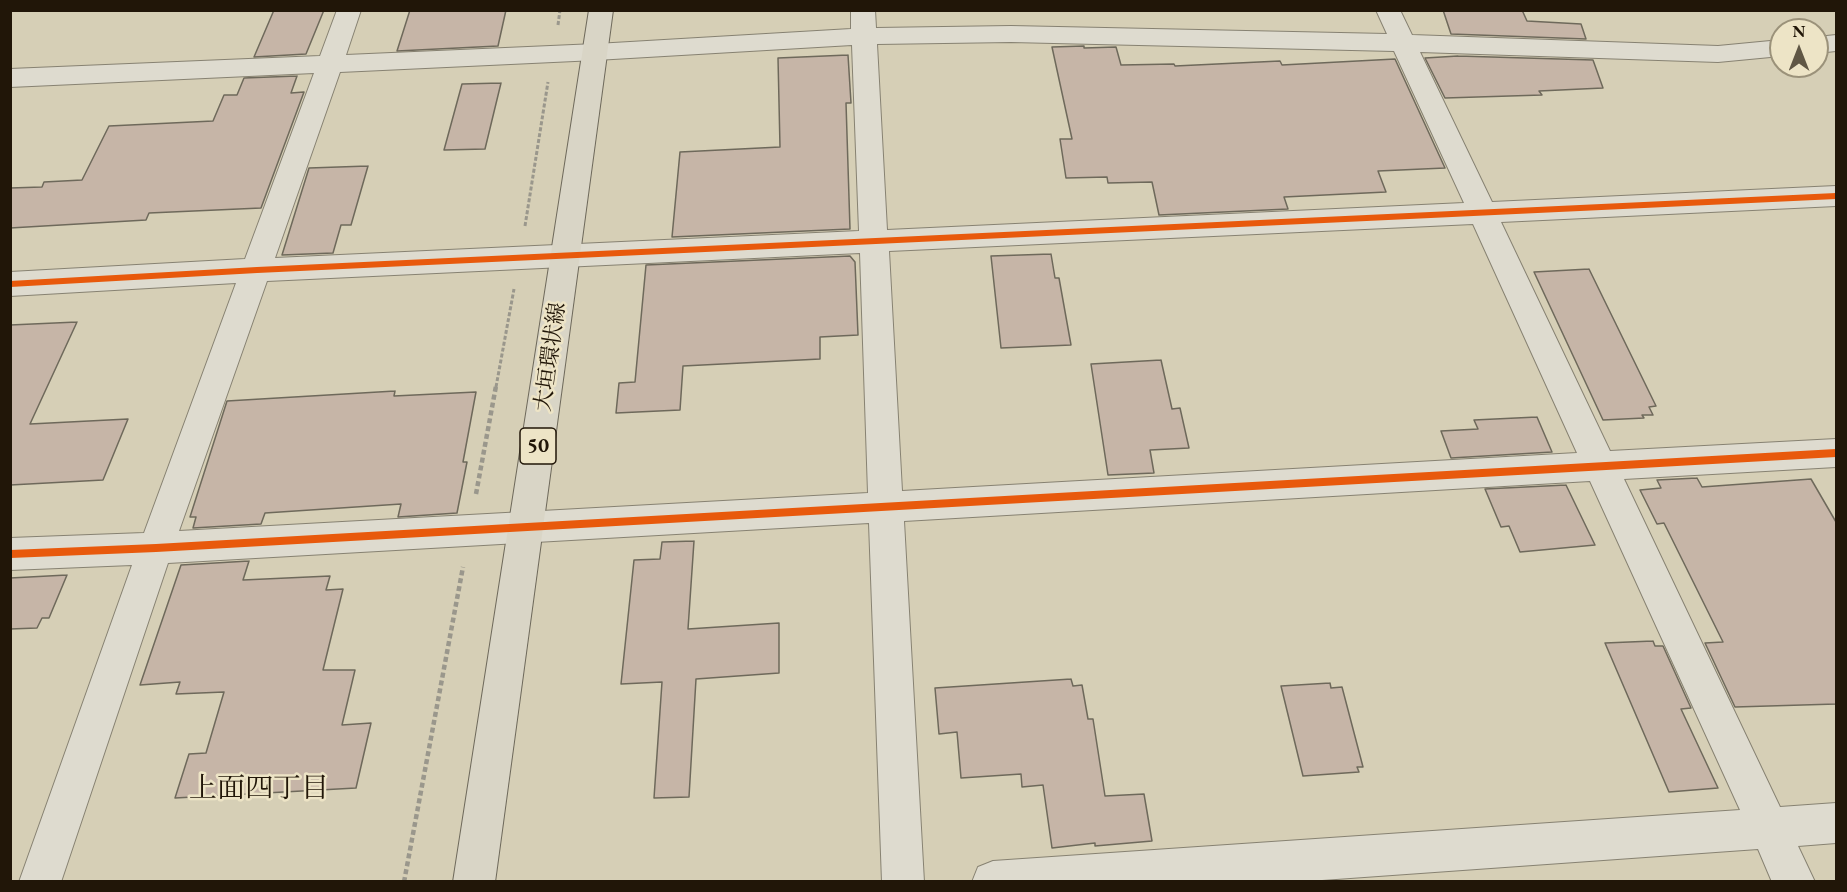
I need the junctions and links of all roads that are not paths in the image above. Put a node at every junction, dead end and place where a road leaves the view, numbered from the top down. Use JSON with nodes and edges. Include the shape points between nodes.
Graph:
{"nodes":[{"id":1,"x":349,"y":10,"type":"edge"},
{"id":2,"x":601,"y":10,"type":"edge"},
{"id":3,"x":1388,"y":10,"type":"edge"},
{"id":4,"x":863,"y":23,"type":"edge"},
{"id":5,"x":1401,"y":42,"type":"junction"},
{"id":6,"x":1769,"y":49,"type":"edge"},
{"id":7,"x":596,"y":52,"type":"junction"},
{"id":8,"x":330,"y":64,"type":"junction"},
{"id":9,"x":10,"y":78,"type":"edge"},
{"id":10,"x":1836,"y":196,"type":"edge"},
{"id":11,"x":1481,"y":213,"type":"junction"},
{"id":12,"x":874,"y":242,"type":"junction"},
{"id":13,"x":566,"y":257,"type":"junction"},
{"id":14,"x":257,"y":270,"type":"junction"},
{"id":15,"x":10,"y":284,"type":"edge"},
{"id":16,"x":1836,"y":453,"type":"edge"},
{"id":17,"x":1600,"y":466,"type":"junction"},
{"id":18,"x":885,"y":506,"type":"junction"},
{"id":19,"x":526,"y":526,"type":"junction"},
{"id":20,"x":156,"y":548,"type":"junction"},
{"id":21,"x":10,"y":554,"type":"edge"},
{"id":22,"x":1836,"y":823,"type":"edge"},
{"id":23,"x":1769,"y":828,"type":"junction"},
{"id":24,"x":40,"y":882,"type":"edge"},
{"id":25,"x":474,"y":882,"type":"edge"},
{"id":26,"x":903,"y":882,"type":"edge"},
{"id":27,"x":993,"y":882,"type":"edge"},
{"id":28,"x":1794,"y":882,"type":"edge"}],
"edges":[{"from":1,"to":8,"type":"street"},
{"from":2,"to":7,"type":"main road","name":"大垣環状線","number":"50"},
{"from":3,"to":5,"type":"street"},
{"from":4,"to":5,"type":"street","via":[[1011,34]]},
{"from":4,"to":7,"type":"street"},
{"from":4,"to":12,"type":"street"},
{"from":5,"to":6,"type":"street","via":[[1718,54]]},
{"from":5,"to":11,"type":"street"},
{"from":7,"to":8,"type":"street"},
{"from":7,"to":13,"type":"main road","name":"大垣環状線","number":"50"},
{"from":8,"to":9,"type":"street"},
{"from":8,"to":14,"type":"street"},
{"from":10,"to":11,"type":"street"},
{"from":11,"to":12,"type":"street"},
{"from":11,"to":17,"type":"street"},
{"from":12,"to":13,"type":"street"},
{"from":12,"to":18,"type":"street"},
{"from":13,"to":14,"type":"street"},
{"from":13,"to":19,"type":"main road","name":"大垣環状線","number":"50"},
{"from":14,"to":15,"type":"street"},
{"from":14,"to":20,"type":"street"},
{"from":16,"to":17,"type":"street"},
{"from":17,"to":18,"type":"street"},
{"from":17,"to":23,"type":"street"},
{"from":18,"to":19,"type":"street"},
{"from":18,"to":26,"type":"street"},
{"from":19,"to":20,"type":"street"},
{"from":19,"to":25,"type":"main road","name":"大垣環状線","number":"50"},
{"from":20,"to":21,"type":"street"},
{"from":20,"to":24,"type":"street"},
{"from":22,"to":23,"type":"street"},
{"from":23,"to":27,"type":"street"},
{"from":23,"to":28,"type":"street"}]}
